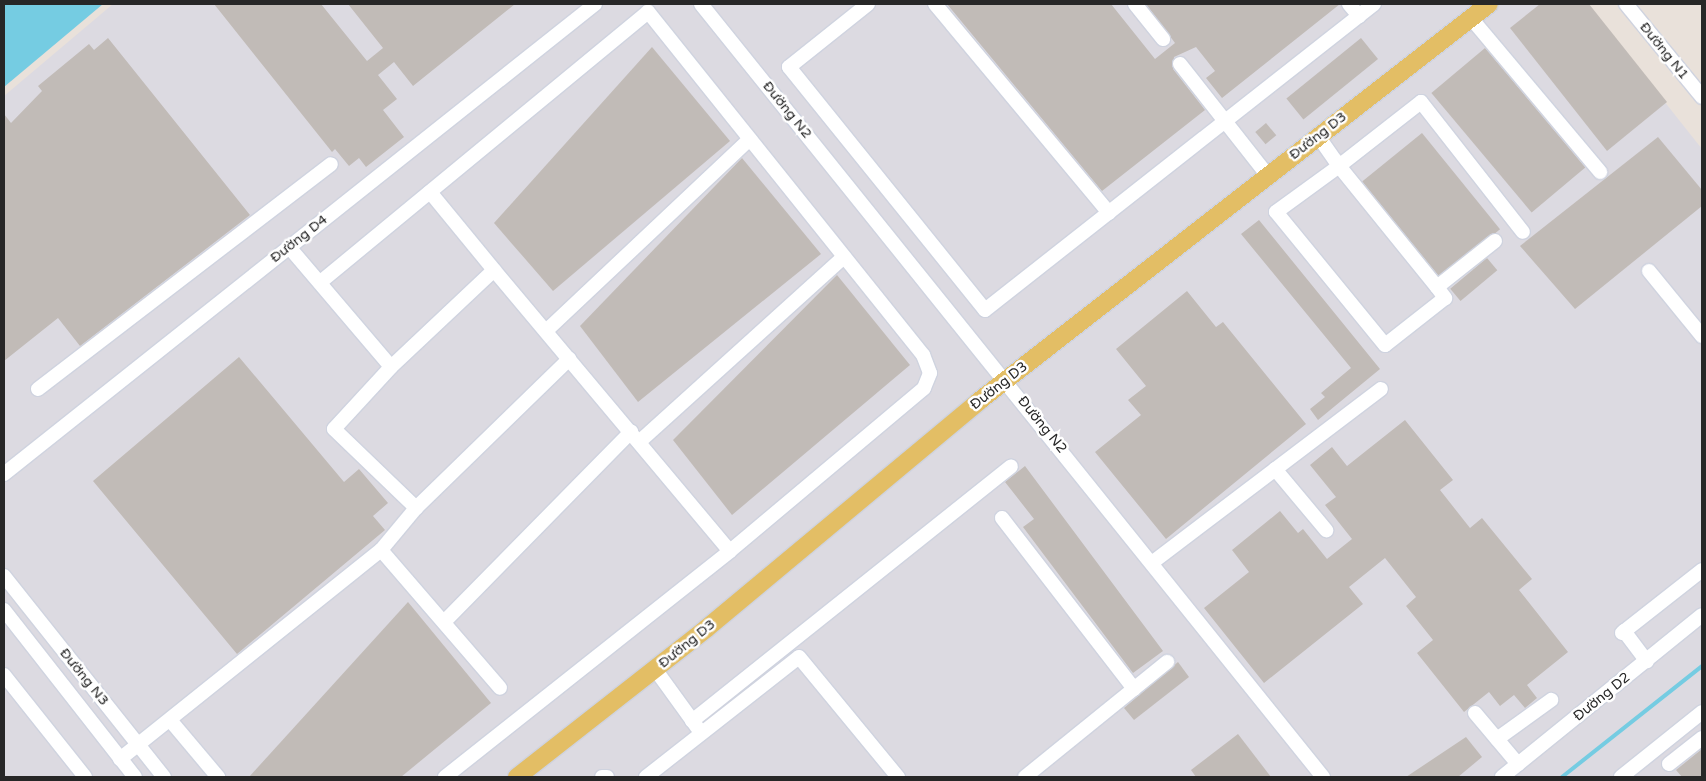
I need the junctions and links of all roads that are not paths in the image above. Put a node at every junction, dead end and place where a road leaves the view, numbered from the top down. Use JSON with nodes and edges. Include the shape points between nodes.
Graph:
{"nodes":[{"id":1,"x":595,"y":4,"type":"edge"},
{"id":2,"x":701,"y":4,"type":"edge"},
{"id":3,"x":868,"y":4,"type":"edge"},
{"id":4,"x":935,"y":4,"type":"edge"},
{"id":5,"x":1135,"y":4,"type":"edge"},
{"id":6,"x":1350,"y":4,"type":"edge"},
{"id":7,"x":1374,"y":4,"type":"edge"},
{"id":8,"x":1489,"y":4,"type":"edge"},
{"id":9,"x":1626,"y":4,"type":"edge"},
{"id":10,"x":1359,"y":16,"type":"junction"},
{"id":11,"x":1471,"y":18,"type":"junction"},
{"id":12,"x":1164,"y":39,"type":"dead end"},
{"id":13,"x":1180,"y":64,"type":"dead end"},
{"id":14,"x":1702,"y":97,"type":"edge"},
{"id":15,"x":1226,"y":121,"type":"junction"},
{"id":16,"x":1318,"y":136,"type":"junction"},
{"id":17,"x":750,"y":139,"type":"junction"},
{"id":18,"x":331,"y":164,"type":"dead end"},
{"id":19,"x":1339,"y":166,"type":"junction"},
{"id":20,"x":1600,"y":172,"type":"dead end"},
{"id":21,"x":1268,"y":176,"type":"junction"},
{"id":22,"x":430,"y":192,"type":"junction"},
{"id":23,"x":1109,"y":213,"type":"junction"},
{"id":24,"x":1523,"y":232,"type":"dead end"},
{"id":25,"x":1495,"y":241,"type":"dead end"},
{"id":26,"x":289,"y":247,"type":"junction"},
{"id":27,"x":844,"y":257,"type":"junction"},
{"id":28,"x":494,"y":270,"type":"junction"},
{"id":29,"x":1649,"y":271,"type":"dead end"},
{"id":30,"x":320,"y":282,"type":"junction"},
{"id":31,"x":1436,"y":287,"type":"junction"},
{"id":32,"x":546,"y":331,"type":"junction"},
{"id":33,"x":1702,"y":336,"type":"edge"},
{"id":34,"x":569,"y":359,"type":"junction"},
{"id":35,"x":391,"y":367,"type":"junction"},
{"id":36,"x":1006,"y":380,"type":"junction"},
{"id":37,"x":38,"y":389,"type":"dead end"},
{"id":38,"x":1381,"y":390,"type":"dead end"},
{"id":39,"x":635,"y":437,"type":"junction"},
{"id":40,"x":1011,"y":466,"type":"dead end"},
{"id":41,"x":1275,"y":469,"type":"junction"},
{"id":42,"x":4,"y":474,"type":"edge"},
{"id":43,"x":416,"y":508,"type":"junction"},
{"id":44,"x":1002,"y":518,"type":"dead end"},
{"id":45,"x":1326,"y":530,"type":"dead end"},
{"id":46,"x":381,"y":550,"type":"junction"},
{"id":47,"x":730,"y":551,"type":"junction"},
{"id":48,"x":1152,"y":562,"type":"junction"},
{"id":49,"x":1702,"y":570,"type":"edge"},
{"id":50,"x":4,"y":576,"type":"edge"},
{"id":51,"x":4,"y":610,"type":"edge"},
{"id":52,"x":1702,"y":616,"type":"edge"},
{"id":53,"x":444,"y":622,"type":"junction"},
{"id":54,"x":1647,"y":661,"type":"junction"},
{"id":55,"x":1167,"y":662,"type":"dead end"},
{"id":56,"x":655,"y":670,"type":"junction"},
{"id":57,"x":4,"y":675,"type":"edge"},
{"id":58,"x":500,"y":688,"type":"dead end"},
{"id":59,"x":1134,"y":689,"type":"junction"},
{"id":60,"x":1552,"y":700,"type":"dead end"},
{"id":61,"x":1702,"y":712,"type":"edge"},
{"id":62,"x":1475,"y":713,"type":"dead end"},
{"id":63,"x":170,"y":720,"type":"junction"},
{"id":64,"x":692,"y":721,"type":"junction"},
{"id":65,"x":702,"y":734,"type":"junction"},
{"id":66,"x":1702,"y":738,"type":"edge"},
{"id":67,"x":1497,"y":739,"type":"junction"},
{"id":68,"x":138,"y":744,"type":"junction"},
{"id":69,"x":120,"y":758,"type":"junction"},
{"id":70,"x":1518,"y":764,"type":"junction"},
{"id":71,"x":1669,"y":764,"type":"dead end"},
{"id":72,"x":161,"y":776,"type":"edge"},
{"id":73,"x":1627,"y":776,"type":"edge"},
{"id":74,"x":85,"y":777,"type":"edge"},
{"id":75,"x":135,"y":777,"type":"edge"},
{"id":76,"x":218,"y":777,"type":"edge"},
{"id":77,"x":445,"y":777,"type":"edge"},
{"id":78,"x":517,"y":777,"type":"edge"},
{"id":79,"x":602,"y":777,"type":"edge"},
{"id":80,"x":606,"y":777,"type":"edge"},
{"id":81,"x":646,"y":777,"type":"edge"},
{"id":82,"x":898,"y":777,"type":"edge"},
{"id":83,"x":1025,"y":777,"type":"edge"},
{"id":84,"x":1324,"y":777,"type":"edge"},
{"id":85,"x":1502,"y":777,"type":"edge"}],
"edges":[{"from":1,"to":26,"type":"street","name":"Đường D4"},
{"from":2,"to":36,"type":"street","name":"Đường N2"},
{"from":3,"to":23,"type":"street","via":[[789,67],[985,310]]},
{"from":4,"to":23,"type":"street"},
{"from":5,"to":12,"type":"street"},
{"from":6,"to":10,"type":"street"},
{"from":7,"to":10,"type":"street"},
{"from":8,"to":11,"type":"main road","name":"Đường D3"},
{"from":9,"to":14,"type":"street","name":"Đường N1"},
{"from":10,"to":15,"type":"street"},
{"from":11,"to":16,"type":"main road","name":"Đường D3"},
{"from":11,"to":20,"type":"street"},
{"from":13,"to":15,"type":"street"},
{"from":15,"to":21,"type":"street"},
{"from":15,"to":23,"type":"street"},
{"from":16,"to":19,"type":"street"},
{"from":16,"to":21,"type":"main road","name":"Đường D3"},
{"from":17,"to":22,"type":"street","via":[[648,12]]},
{"from":17,"to":27,"type":"street"},
{"from":17,"to":32,"type":"street"},
{"from":18,"to":37,"type":"street"},
{"from":19,"to":24,"type":"street","via":[[1421,102]]},
{"from":19,"to":31,"type":"street"},
{"from":19,"to":31,"type":"street","via":[[1276,212],[1384,345],[1445,298]]},
{"from":21,"to":36,"type":"main road","name":"Đường D3"},
{"from":22,"to":28,"type":"street"},
{"from":22,"to":30,"type":"street"},
{"from":25,"to":31,"type":"street"},
{"from":26,"to":30,"type":"street"},
{"from":26,"to":42,"type":"street","name":"Đường D4"},
{"from":27,"to":39,"type":"street"},
{"from":27,"to":47,"type":"street","via":[[923,355],[930,373],[928,382]]},
{"from":28,"to":32,"type":"street"},
{"from":28,"to":35,"type":"street"},
{"from":29,"to":33,"type":"street"},
{"from":30,"to":35,"type":"street"},
{"from":32,"to":34,"type":"street"},
{"from":34,"to":39,"type":"street"},
{"from":34,"to":43,"type":"street"},
{"from":35,"to":43,"type":"street","via":[[334,429]]},
{"from":36,"to":48,"type":"street","name":"Đường N2"},
{"from":36,"to":56,"type":"main road","name":"Đường D3"},
{"from":38,"to":41,"type":"street"},
{"from":39,"to":47,"type":"street"},
{"from":39,"to":53,"type":"street"},
{"from":40,"to":64,"type":"street"},
{"from":41,"to":45,"type":"street"},
{"from":41,"to":48,"type":"street"},
{"from":43,"to":46,"type":"street"},
{"from":44,"to":59,"type":"street"},
{"from":46,"to":53,"type":"street"},
{"from":46,"to":63,"type":"street"},
{"from":47,"to":77,"type":"street"},
{"from":48,"to":84,"type":"street","name":"Đường N2"},
{"from":49,"to":54,"type":"street","via":[[1623,632]]},
{"from":50,"to":68,"type":"street","name":"Đường N3"},
{"from":51,"to":69,"type":"street","name":"Đường N3"},
{"from":52,"to":54,"type":"street","name":"Đường D2"},
{"from":53,"to":58,"type":"street"},
{"from":54,"to":70,"type":"street","name":"Đường D2"},
{"from":55,"to":59,"type":"street"},
{"from":56,"to":64,"type":"street"},
{"from":56,"to":78,"type":"main road","name":"Đường D3"},
{"from":57,"to":74,"type":"street"},
{"from":59,"to":83,"type":"street"},
{"from":60,"to":67,"type":"street"},
{"from":61,"to":73,"type":"street"},
{"from":62,"to":67,"type":"street"},
{"from":63,"to":68,"type":"street"},
{"from":63,"to":76,"type":"street"},
{"from":64,"to":65,"type":"street"},
{"from":65,"to":81,"type":"street"},
{"from":65,"to":82,"type":"street","via":[[799,657]]},
{"from":66,"to":71,"type":"street"},
{"from":67,"to":70,"type":"street"},
{"from":68,"to":69,"type":"street"},
{"from":68,"to":72,"type":"street","name":"Đường N3"},
{"from":69,"to":75,"type":"street","name":"Đường N3"},
{"from":70,"to":85,"type":"street","name":"Đường D2"},
{"from":79,"to":80,"type":"street"}]}
